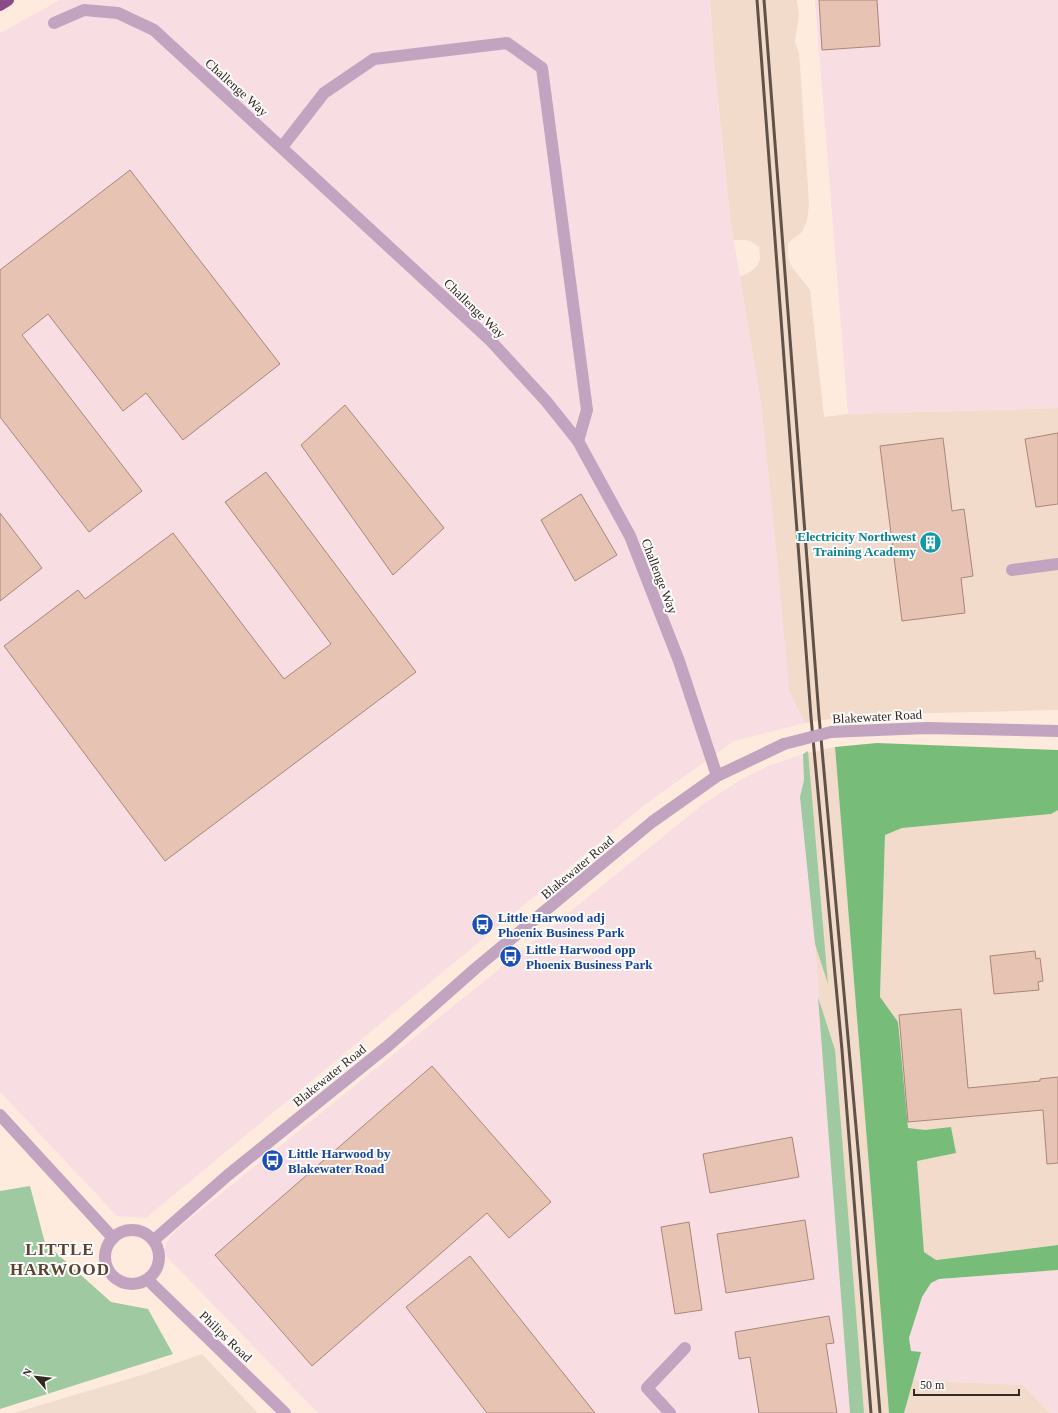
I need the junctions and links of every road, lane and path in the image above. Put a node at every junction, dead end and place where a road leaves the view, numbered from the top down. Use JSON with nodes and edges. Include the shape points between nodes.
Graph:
{"nodes":[{"id":1,"x":8,"y":0,"type":"edge"},
{"id":2,"x":0,"y":5,"type":"edge"},
{"id":3,"x":54,"y":23,"type":"dead end"},
{"id":4,"x":282,"y":147,"type":"junction"},
{"id":5,"x":578,"y":441,"type":"junction"},
{"id":6,"x":1058,"y":564,"type":"edge"},
{"id":7,"x":1012,"y":570,"type":"dead end"},
{"id":8,"x":1058,"y":731,"type":"edge"},
{"id":9,"x":717,"y":776,"type":"junction"},
{"id":10,"x":0,"y":1116,"type":"edge"},
{"id":11,"x":113,"y":1238,"type":"junction"},
{"id":12,"x":154,"y":1240,"type":"junction"},
{"id":13,"x":148,"y":1280,"type":"junction"},
{"id":14,"x":686,"y":1348,"type":"dead end"},
{"id":15,"x":285,"y":1413,"type":"edge"},
{"id":16,"x":670,"y":1413,"type":"edge"}],
"edges":[{"from":1,"to":2,"type":"highway"},
{"from":3,"to":4,"type":"street","name":"Challenge Way","via":[[84,10],[118,13],[154,30]]},
{"from":4,"to":5,"type":"street","name":"Challenge Way","via":[[490,340],[546,401]]},
{"from":4,"to":5,"type":"street","via":[[324,93],[374,60],[507,43],[542,68],[587,410]]},
{"from":5,"to":9,"type":"street","name":"Challenge Way","via":[[630,536],[679,661]]},
{"from":6,"to":7,"type":"street"},
{"from":8,"to":9,"type":"street","name":"Blakewater Road","bridge":true,"via":[[927,728],[831,732],[784,744]]},
{"from":9,"to":12,"type":"street","name":"Blakewater Road","via":[[652,822]]},
{"from":10,"to":11,"type":"street"},
{"from":11,"to":12,"type":"street","via":[[121,1232],[133,1230],[142,1231]]},
{"from":11,"to":13,"type":"street","via":[[106,1248],[105,1257],[110,1272],[116,1279],[125,1283],[139,1284]]},
{"from":12,"to":13,"type":"street","via":[[160,1260],[157,1269]]},
{"from":13,"to":15,"type":"street","name":"Philips Road"},
{"from":14,"to":16,"type":"street","via":[[647,1388]]}]}
